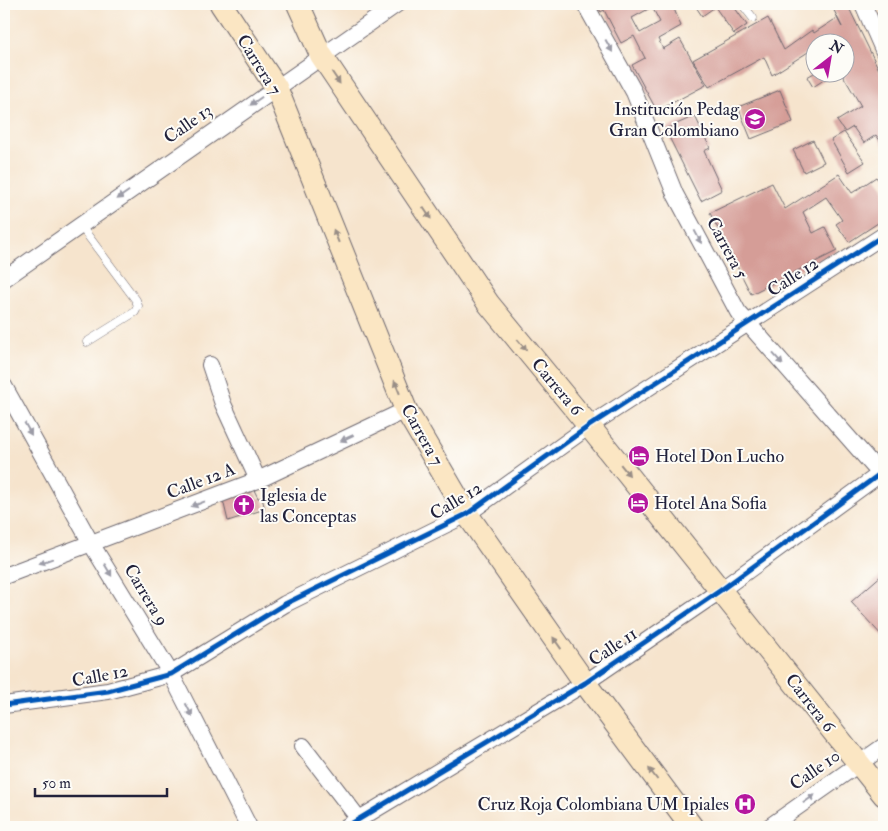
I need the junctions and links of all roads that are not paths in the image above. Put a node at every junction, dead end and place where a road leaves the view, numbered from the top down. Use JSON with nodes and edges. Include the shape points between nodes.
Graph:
{"nodes":[{"id":1,"x":221,"y":4,"type":"edge"},
{"id":2,"x":298,"y":4,"type":"edge"},
{"id":3,"x":397,"y":4,"type":"edge"},
{"id":4,"x":585,"y":4,"type":"edge"},
{"id":5,"x":742,"y":4,"type":"edge"},
{"id":6,"x":863,"y":4,"type":"edge"},
{"id":7,"x":753,"y":18,"type":"dead end"},
{"id":8,"x":884,"y":52,"type":"edge"},
{"id":9,"x":321,"y":55,"type":"junction"},
{"id":10,"x":276,"y":87,"type":"junction"},
{"id":11,"x":80,"y":225,"type":"junction"},
{"id":12,"x":884,"y":234,"type":"edge"},
{"id":13,"x":4,"y":279,"type":"edge"},
{"id":14,"x":746,"y":322,"type":"junction"},
{"id":15,"x":87,"y":342,"type":"dead end"},
{"id":16,"x":210,"y":365,"type":"dead end"},
{"id":17,"x":4,"y":386,"type":"edge"},
{"id":18,"x":406,"y":410,"type":"junction"},
{"id":19,"x":589,"y":426,"type":"junction"},
{"id":20,"x":883,"y":474,"type":"edge"},
{"id":21,"x":258,"y":480,"type":"junction"},
{"id":22,"x":467,"y":514,"type":"junction"},
{"id":23,"x":92,"y":545,"type":"junction"},
{"id":24,"x":4,"y":576,"type":"edge"},
{"id":25,"x":721,"y":590,"type":"junction"},
{"id":26,"x":171,"y":674,"type":"junction"},
{"id":27,"x":585,"y":683,"type":"junction"},
{"id":28,"x":4,"y":705,"type":"edge"},
{"id":29,"x":303,"y":746,"type":"dead end"},
{"id":30,"x":884,"y":746,"type":"edge"},
{"id":31,"x":858,"y":764,"type":"junction"},
{"id":32,"x":884,"y":795,"type":"edge"},
{"id":33,"x":352,"y":823,"type":"edge"},
{"id":34,"x":249,"y":827,"type":"edge"},
{"id":35,"x":692,"y":827,"type":"edge"},
{"id":36,"x":769,"y":827,"type":"edge"}],
"edges":[{"from":1,"to":10,"type":"main road","name":"Carrera 7"},
{"from":2,"to":9,"type":"main road","name":"Carrera 6"},
{"from":3,"to":9,"type":"street","name":"Calle 13"},
{"from":4,"to":14,"type":"street","name":"Carrera 5","one_way":true,"via":[[634,92],[675,194]]},
{"from":5,"to":7,"type":"lane"},
{"from":6,"to":8,"type":"street"},
{"from":9,"to":10,"type":"street","name":"Calle 13"},
{"from":9,"to":19,"type":"main road","name":"Carrera 6","one_way":true,"via":[[488,303]]},
{"from":10,"to":11,"type":"street","name":"Calle 13","one_way":true},
{"from":18,"to":10,"type":"main road","name":"Carrera 7","one_way":true},
{"from":11,"to":13,"type":"street","name":"Calle 13"},
{"from":11,"to":15,"type":"lane","via":[[138,306],[135,312]]},
{"from":12,"to":14,"type":"street","name":"Calle 12"},
{"from":14,"to":19,"type":"street","name":"Calle 12"},
{"from":14,"to":20,"type":"street","name":"Carrera 5","one_way":true},
{"from":16,"to":21,"type":"street","via":[[223,404]]},
{"from":17,"to":23,"type":"street","name":"Carrera 9","one_way":true},
{"from":18,"to":21,"type":"street","name":"Calle 12 A","one_way":true},
{"from":18,"to":22,"type":"main road","name":"Carrera 7"},
{"from":19,"to":22,"type":"street","name":"Calle 12"},
{"from":19,"to":25,"type":"main road","name":"Carrera 6","one_way":true},
{"from":20,"to":25,"type":"street","name":"Calle 11"},
{"from":21,"to":23,"type":"street","name":"Calle 12 A","one_way":true},
{"from":22,"to":26,"type":"street","name":"Calle 12","via":[[285,604]]},
{"from":27,"to":22,"type":"main road","name":"Carrera 7","one_way":true},
{"from":23,"to":24,"type":"street","name":"Calle 12 A","one_way":true},
{"from":23,"to":26,"type":"street","name":"Carrera 9","one_way":true},
{"from":25,"to":27,"type":"street","name":"Calle 11"},
{"from":25,"to":31,"type":"main road","name":"Carrera 6"},
{"from":26,"to":28,"type":"street","name":"Calle 12","via":[[108,691]]},
{"from":26,"to":34,"type":"street","name":"Carrera 9","one_way":true},
{"from":27,"to":33,"type":"street","name":"Calle 11"},
{"from":35,"to":27,"type":"main road","name":"Carrera 7","one_way":true},
{"from":29,"to":33,"type":"street"},
{"from":30,"to":31,"type":"street","name":"Calle 10"},
{"from":31,"to":32,"type":"main road","name":"Carrera 6"},
{"from":36,"to":31,"type":"street","name":"Calle 10","one_way":true}]}
